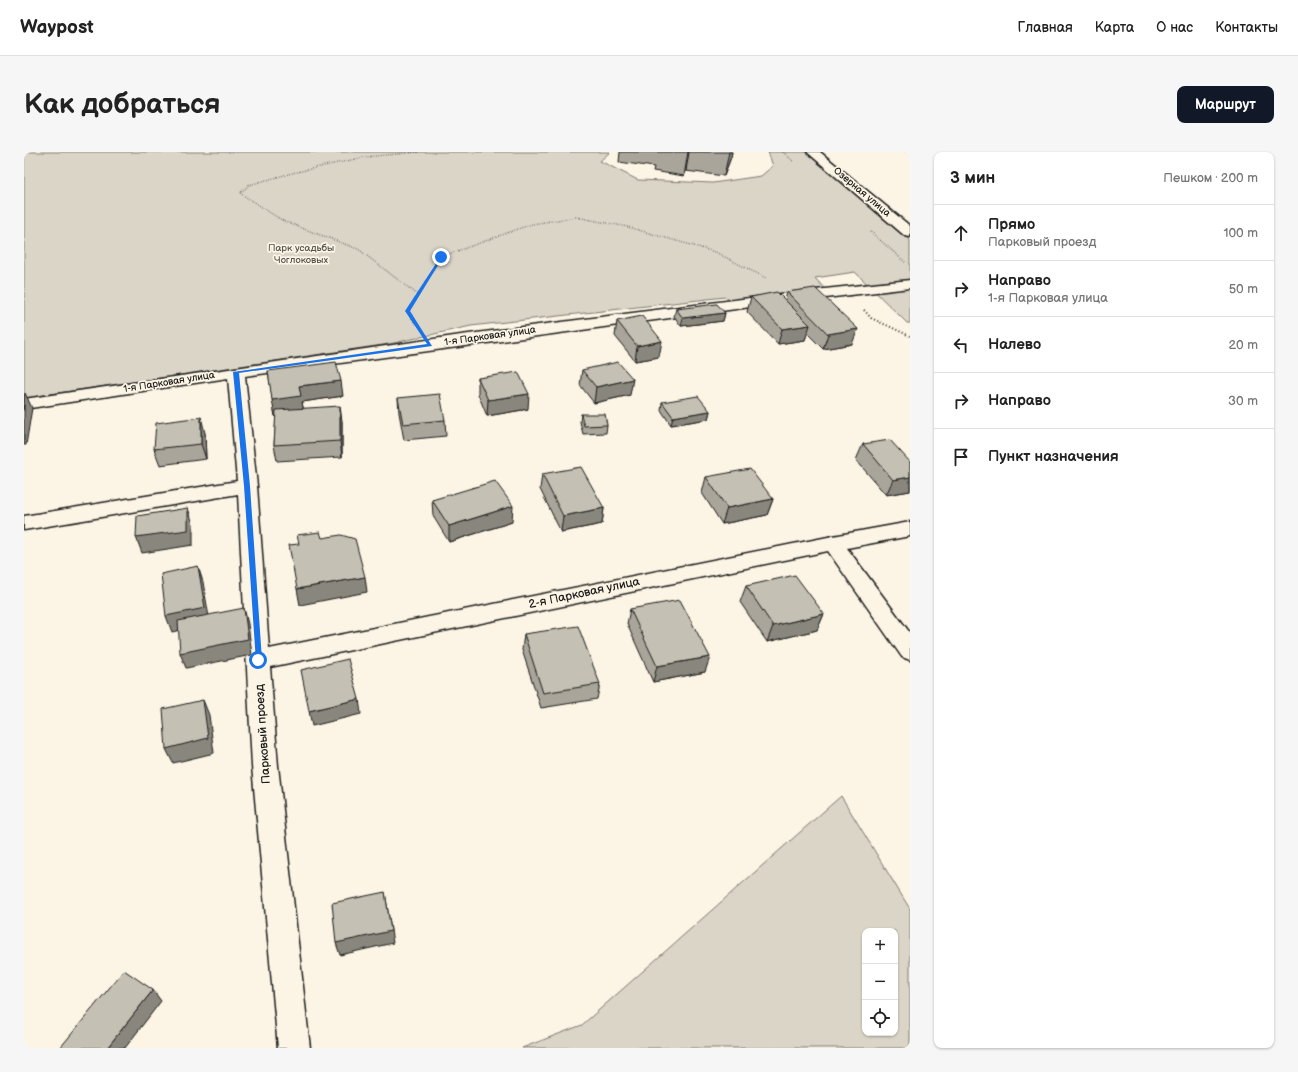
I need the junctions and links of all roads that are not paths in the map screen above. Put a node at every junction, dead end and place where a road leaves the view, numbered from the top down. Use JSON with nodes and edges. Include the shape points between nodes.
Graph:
{"nodes":[{"id":1,"x":813,"y":152,"type":"edge"},
{"id":2,"x":910,"y":233,"type":"edge"},
{"id":3,"x":910,"y":284,"type":"edge"},
{"id":4,"x":236,"y":372,"type":"junction"},
{"id":5,"x":24,"y":404,"type":"edge"},
{"id":6,"x":247,"y":486,"type":"junction"},
{"id":7,"x":24,"y":523,"type":"edge"},
{"id":8,"x":910,"y":529,"type":"edge"},
{"id":9,"x":832,"y":543,"type":"junction"},
{"id":10,"x":910,"y":651,"type":"edge"},
{"id":11,"x":258,"y":660,"type":"junction"},
{"id":12,"x":294,"y":1048,"type":"edge"}],
"edges":[{"from":1,"to":2,"type":"street","name":"Озерная улица"},
{"from":3,"to":4,"type":"street","name":"1-я Парковая улица","via":[[714,307]]},
{"from":4,"to":5,"type":"street","name":"1-я Парковая улица"},
{"from":4,"to":6,"type":"street","name":"Парковый проезд"},
{"from":6,"to":7,"type":"street"},
{"from":6,"to":11,"type":"street","name":"Парковый проезд"},
{"from":8,"to":9,"type":"street","name":"2-я Парковая улица"},
{"from":9,"to":10,"type":"street"},
{"from":9,"to":11,"type":"street","name":"2-я Парковая улица"},
{"from":11,"to":12,"type":"street","name":"Парковый проезд","via":[[265,766]]}]}
